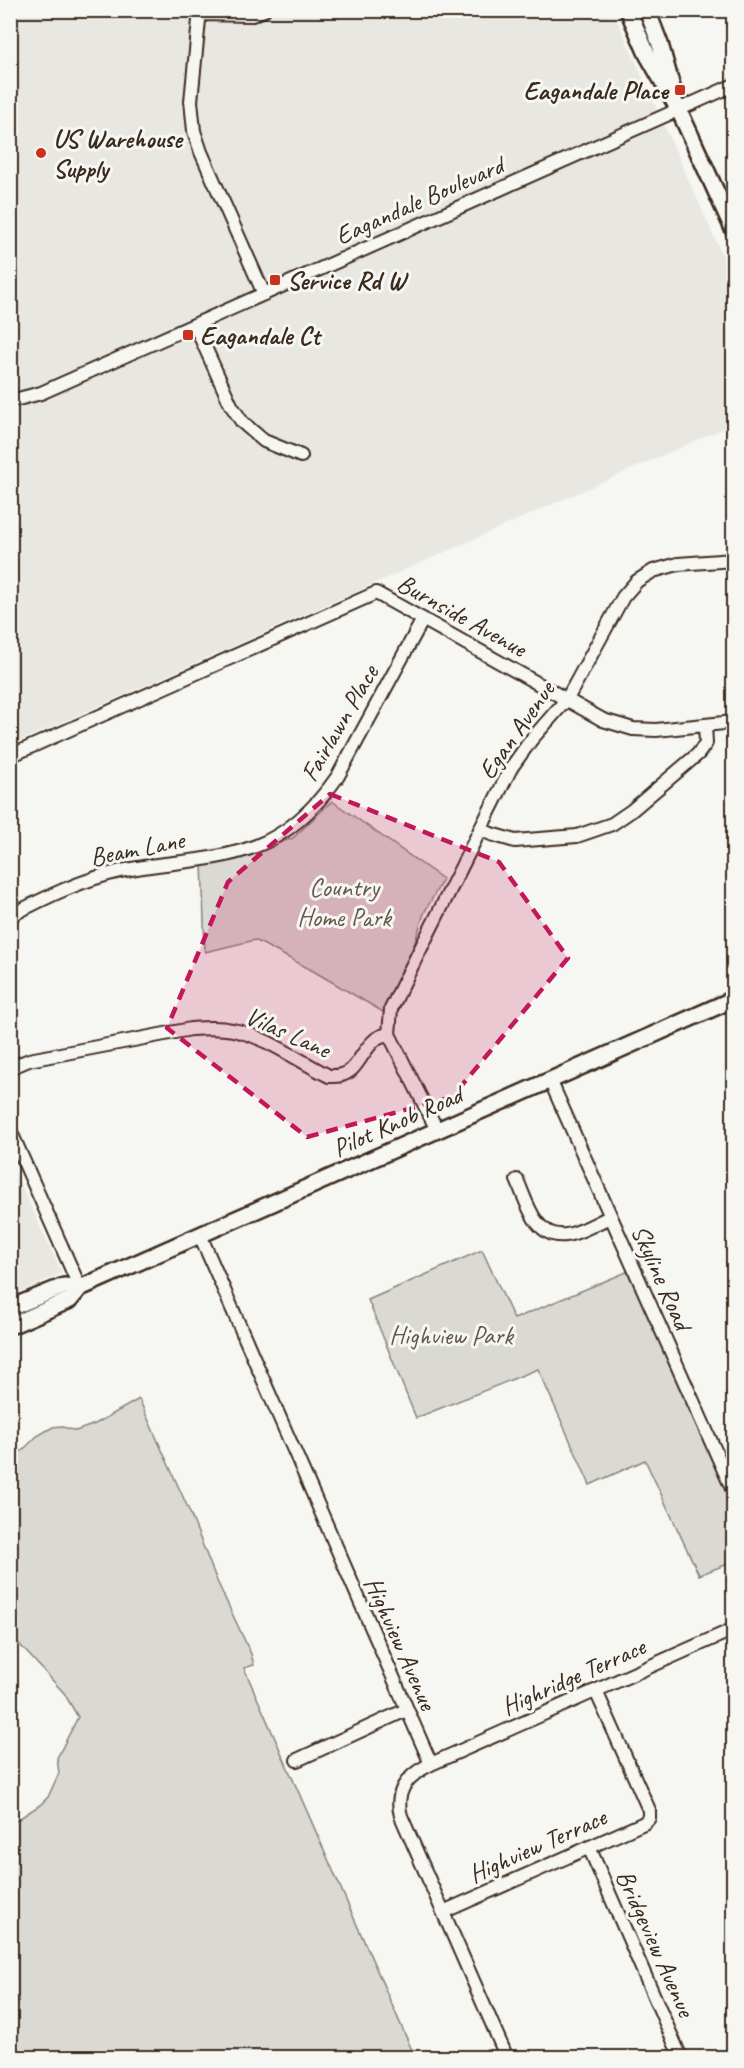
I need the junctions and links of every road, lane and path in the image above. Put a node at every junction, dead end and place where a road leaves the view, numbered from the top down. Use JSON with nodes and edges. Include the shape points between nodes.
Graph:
{"nodes":[{"id":1,"x":264,"y":10,"type":"edge"},
{"id":2,"x":628,"y":10,"type":"edge"},
{"id":3,"x":647,"y":10,"type":"edge"},
{"id":4,"x":200,"y":12,"type":"edge"},
{"id":5,"x":734,"y":85,"type":"edge"},
{"id":6,"x":679,"y":110,"type":"junction"},
{"id":7,"x":734,"y":231,"type":"edge"},
{"id":8,"x":264,"y":294,"type":"junction"},
{"id":9,"x":195,"y":325,"type":"junction"},
{"id":10,"x":10,"y":399,"type":"edge"},
{"id":11,"x":301,"y":456,"type":"dead end"},
{"id":12,"x":734,"y":560,"type":"edge"},
{"id":13,"x":423,"y":619,"type":"junction"},
{"id":14,"x":567,"y":699,"type":"junction"},
{"id":15,"x":733,"y":723,"type":"edge"},
{"id":16,"x":705,"y":725,"type":"junction"},
{"id":17,"x":10,"y":756,"type":"edge"},
{"id":18,"x":480,"y":829,"type":"junction"},
{"id":19,"x":277,"y":836,"type":"joint"},
{"id":20,"x":10,"y":916,"type":"edge"},
{"id":21,"x":734,"y":999,"type":"edge"},
{"id":22,"x":389,"y":1034,"type":"junction"},
{"id":23,"x":10,"y":1068,"type":"edge"},
{"id":24,"x":550,"y":1080,"type":"junction"},
{"id":25,"x":10,"y":1130,"type":"edge"},
{"id":26,"x":437,"y":1130,"type":"junction"},
{"id":27,"x":518,"y":1180,"type":"dead end"},
{"id":28,"x":610,"y":1217,"type":"junction"},
{"id":29,"x":200,"y":1235,"type":"junction"},
{"id":30,"x":80,"y":1288,"type":"junction"},
{"id":31,"x":10,"y":1308,"type":"edge"},
{"id":32,"x":11,"y":1326,"type":"edge"},
{"id":33,"x":734,"y":1493,"type":"edge"},
{"id":34,"x":734,"y":1629,"type":"edge"},
{"id":35,"x":597,"y":1690,"type":"junction"},
{"id":36,"x":406,"y":1710,"type":"junction"},
{"id":37,"x":297,"y":1760,"type":"dead end"},
{"id":38,"x":431,"y":1764,"type":"junction"},
{"id":39,"x":589,"y":1847,"type":"junction"},
{"id":40,"x":443,"y":1912,"type":"junction"},
{"id":41,"x":507,"y":2058,"type":"edge"},
{"id":42,"x":681,"y":2058,"type":"edge"}],
"edges":[{"from":1,"to":4,"type":"street","via":[[252,15]]},
{"from":2,"to":6,"type":"main road","via":[[647,54]]},
{"from":3,"to":6,"type":"main road"},
{"from":4,"to":8,"type":"street","via":[[191,101],[194,130]]},
{"from":5,"to":6,"type":"street"},
{"from":6,"to":7,"type":"main road"},
{"from":6,"to":8,"type":"street","name":"Eagandale Boulevard"},
{"from":8,"to":9,"type":"street","name":"Eagandale Boulevard"},
{"from":9,"to":10,"type":"street","name":"Eagandale Boulevard","via":[[41,393]]},
{"from":9,"to":11,"type":"street","via":[[242,422],[264,441]]},
{"from":12,"to":14,"type":"street","name":"Egan Avenue","via":[[678,564],[653,571],[637,581],[623,597]]},
{"from":13,"to":14,"type":"street","name":"Burnside Avenue"},
{"from":13,"to":17,"type":"street","name":"Burnside Avenue","via":[[376,593]]},
{"from":13,"to":19,"type":"street","name":"Fairlawn Place","via":[[338,776],[306,815]]},
{"from":14,"to":16,"type":"street","name":"Burnside Avenue","via":[[603,720],[633,729]]},
{"from":14,"to":18,"type":"street","name":"Egan Avenue","via":[[511,768]]},
{"from":15,"to":16,"type":"street","name":"Burnside Avenue"},
{"from":16,"to":18,"type":"street","via":[[706,743],[698,754],[612,824],[577,836],[515,841]]},
{"from":18,"to":22,"type":"street","name":"Egan Avenue","via":[[391,1009]]},
{"from":19,"to":20,"type":"street","name":"Beam Lane","via":[[255,847],[220,856],[122,871],[85,881]]},
{"from":21,"to":24,"type":"main road","name":"Pilot Knob Road"},
{"from":22,"to":23,"type":"street","name":"Vilas Lane","via":[[376,1038],[353,1069],[341,1077],[329,1076],[254,1037],[212,1028],[29,1060]]},
{"from":22,"to":26,"type":"street"},
{"from":24,"to":26,"type":"main road","name":"Pilot Knob Road"},
{"from":24,"to":28,"type":"street","name":"Skyline Road"},
{"from":25,"to":30,"type":"street"},
{"from":26,"to":29,"type":"main road","name":"Pilot Knob Road"},
{"from":27,"to":28,"type":"street","via":[[537,1222],[550,1234],[568,1235]]},
{"from":28,"to":33,"type":"street","name":"Skyline Road"},
{"from":29,"to":30,"type":"main road","name":"Pilot Knob Road"},
{"from":29,"to":36,"type":"street","name":"Highview Avenue"},
{"from":30,"to":31,"type":"main road","name":"Pilot Knob Road","via":[[64,1286]]},
{"from":30,"to":32,"type":"main road","name":"Pilot Knob Road","via":[[70,1300]]},
{"from":34,"to":35,"type":"street","name":"Highridge Terrace"},
{"from":35,"to":38,"type":"street","name":"Highridge Terrace"},
{"from":35,"to":39,"type":"street","name":"Highview Terrace","via":[[649,1810],[649,1818]]},
{"from":36,"to":37,"type":"street"},
{"from":36,"to":38,"type":"street","name":"Highview Avenue"},
{"from":38,"to":40,"type":"street","via":[[406,1780],[398,1805]]},
{"from":39,"to":40,"type":"street","name":"Highview Terrace"},
{"from":39,"to":42,"type":"street","name":"Bridgeview Avenue"},
{"from":40,"to":41,"type":"street"}]}
